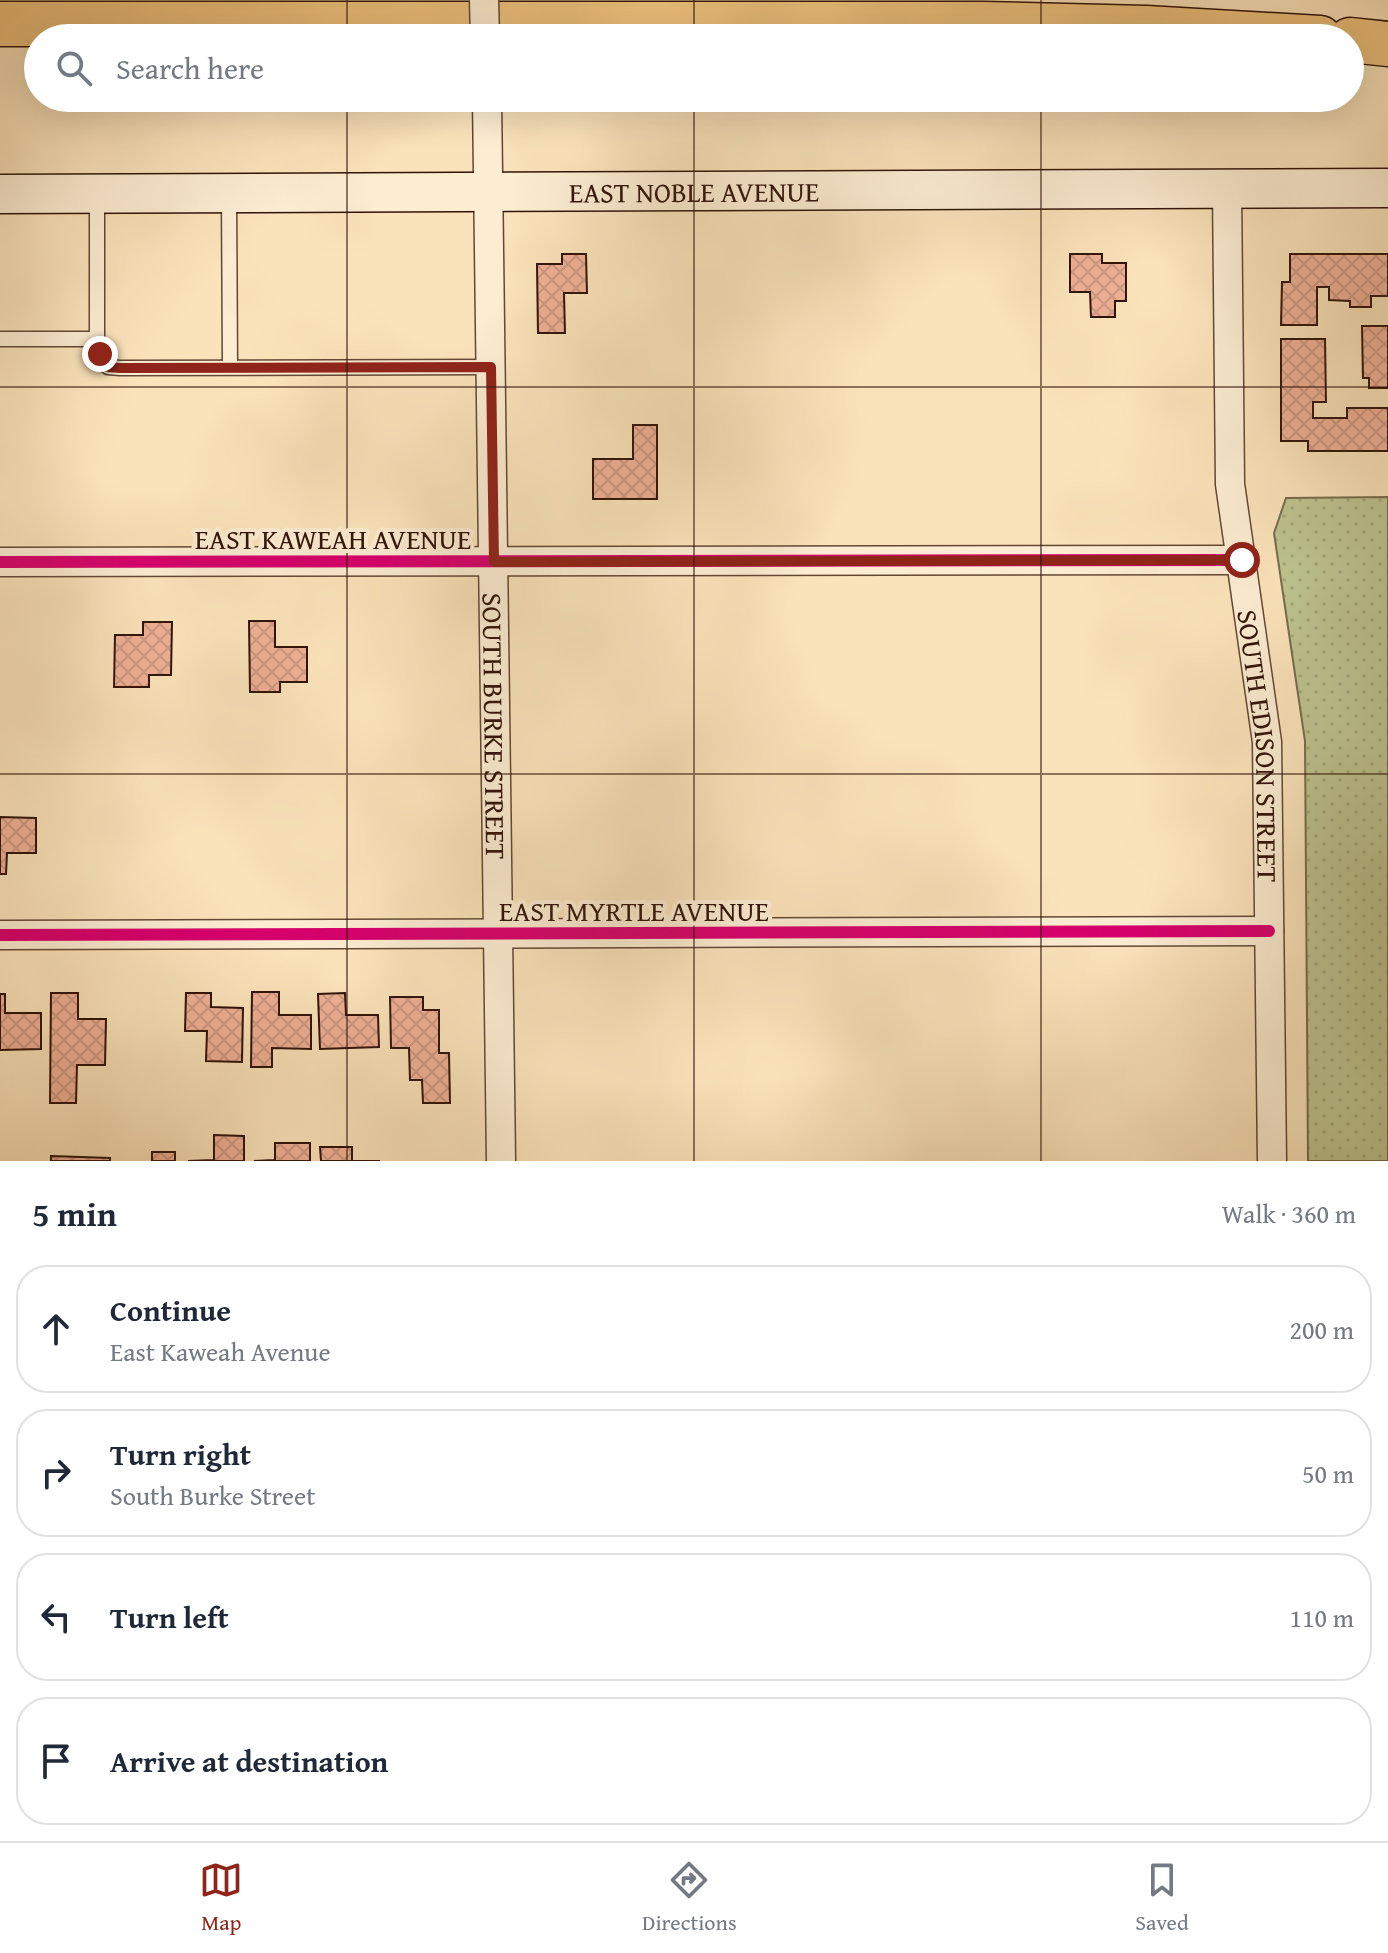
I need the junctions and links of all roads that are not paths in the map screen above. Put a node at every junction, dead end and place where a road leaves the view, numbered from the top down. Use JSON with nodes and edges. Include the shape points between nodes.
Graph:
{"nodes":[{"id":1,"x":484,"y":0,"type":"edge"},
{"id":2,"x":0,"y":24,"type":"edge"},
{"id":3,"x":24,"y":24,"type":"edge"},
{"id":4,"x":24,"y":24,"type":"edge"},
{"id":5,"x":485,"y":24,"type":"edge"},
{"id":6,"x":983,"y":24,"type":"edge"},
{"id":7,"x":1364,"y":41,"type":"edge"},
{"id":8,"x":1388,"y":44,"type":"edge"},
{"id":9,"x":487,"y":112,"type":"edge"},
{"id":10,"x":1227,"y":188,"type":"junction"},
{"id":11,"x":1388,"y":188,"type":"edge"},
{"id":12,"x":488,"y":193,"type":"junction"},
{"id":13,"x":0,"y":194,"type":"edge"},
{"id":14,"x":97,"y":194,"type":"junction"},
{"id":15,"x":229,"y":194,"type":"junction"},
{"id":16,"x":0,"y":339,"type":"edge"},
{"id":17,"x":97,"y":339,"type":"junction"},
{"id":18,"x":491,"y":367,"type":"junction"},
{"id":19,"x":230,"y":368,"type":"junction"},
{"id":20,"x":1242,"y":560,"type":"junction"},
{"id":21,"x":0,"y":562,"type":"edge"},
{"id":22,"x":494,"y":562,"type":"junction"},
{"id":23,"x":1269,"y":931,"type":"junction"},
{"id":24,"x":0,"y":935,"type":"edge"},
{"id":25,"x":497,"y":935,"type":"junction"},
{"id":26,"x":501,"y":1161,"type":"edge"},
{"id":27,"x":1272,"y":1161,"type":"edge"}],
"edges":[{"from":1,"to":5,"type":"street","bridge":true},
{"from":2,"to":3,"type":"highway"},
{"from":4,"to":6,"type":"highway"},
{"from":7,"to":8,"type":"highway"},
{"from":9,"to":12,"type":"street","name":"SOUTH BURKE STREET"},
{"from":10,"to":11,"type":"main road","name":"EAST NOBLE AVENUE"},
{"from":10,"to":12,"type":"main road","name":"EAST NOBLE AVENUE"},
{"from":10,"to":20,"type":"street","name":"SOUTH EDISON STREET","via":[[1230,484]]},
{"from":12,"to":15,"type":"main road","name":"EAST NOBLE AVENUE"},
{"from":12,"to":18,"type":"street","name":"SOUTH BURKE STREET"},
{"from":13,"to":14,"type":"main road","name":"EAST NOBLE AVENUE"},
{"from":14,"to":15,"type":"main road","name":"EAST NOBLE AVENUE"},
{"from":14,"to":17,"type":"lane"},
{"from":15,"to":19,"type":"lane"},
{"from":16,"to":17,"type":"lane"},
{"from":17,"to":19,"type":"lane","via":[[108,367]]},
{"from":18,"to":19,"type":"lane"},
{"from":18,"to":22,"type":"street","name":"SOUTH BURKE STREET"},
{"from":20,"to":22,"type":"street","name":"EAST KAWEAH AVENUE"},
{"from":20,"to":23,"type":"street","name":"SOUTH EDISON STREET","via":[[1267,742]]},
{"from":21,"to":22,"type":"street","name":"EAST KAWEAH AVENUE"},
{"from":22,"to":25,"type":"street","name":"SOUTH BURKE STREET"},
{"from":23,"to":25,"type":"street","name":"EAST MYRTLE AVENUE"},
{"from":23,"to":27,"type":"street","name":"SOUTH EDISON STREET"},
{"from":24,"to":25,"type":"street","name":"EAST MYRTLE AVENUE"},
{"from":25,"to":26,"type":"street","name":"SOUTH BURKE STREET"}]}
